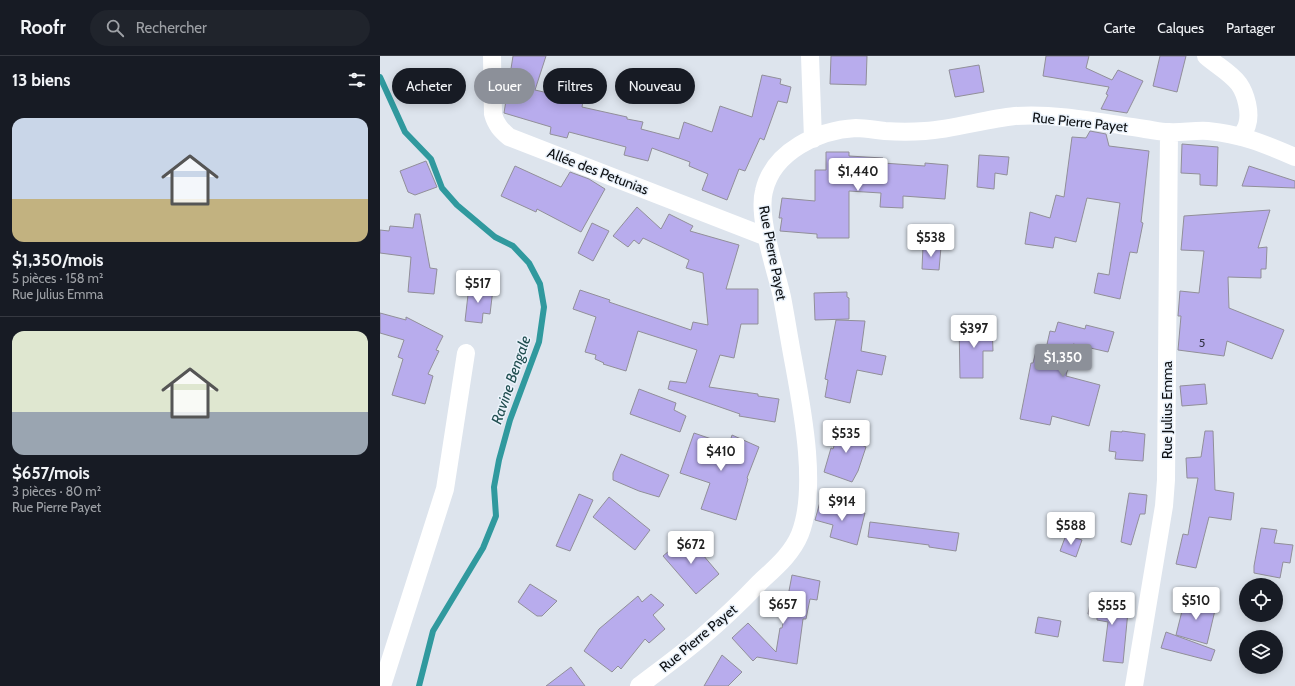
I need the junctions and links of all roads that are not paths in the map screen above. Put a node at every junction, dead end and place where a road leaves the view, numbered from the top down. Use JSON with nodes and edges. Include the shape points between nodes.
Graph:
{"nodes":[{"id":1,"x":492,"y":56,"type":"edge"},
{"id":2,"x":810,"y":56,"type":"edge"},
{"id":3,"x":1206,"y":56,"type":"edge"},
{"id":4,"x":1169,"y":132,"type":"junction"},
{"id":5,"x":1241,"y":137,"type":"junction"},
{"id":6,"x":813,"y":139,"type":"junction"},
{"id":7,"x":1295,"y":157,"type":"edge"},
{"id":8,"x":767,"y":237,"type":"junction"},
{"id":9,"x":466,"y":353,"type":"dead end"},
{"id":10,"x":382,"y":686,"type":"edge"},
{"id":11,"x":639,"y":686,"type":"edge"},
{"id":12,"x":1134,"y":686,"type":"edge"}],
"edges":[{"from":1,"to":8,"type":"street","name":"Allée des Petunias","via":[[495,122],[509,137]]},
{"from":2,"to":6,"type":"street"},
{"from":3,"to":5,"type":"street","via":[[1233,77],[1240,86],[1246,100],[1248,118]]},
{"from":4,"to":5,"type":"street","name":"Rue Pierre Payet","via":[[1206,131]]},
{"from":4,"to":6,"type":"street","name":"Rue Pierre Payet","via":[[1058,117],[1032,116],[915,132],[860,128],[836,130]]},
{"from":4,"to":12,"type":"street","name":"Rue Julius Emma","via":[[1166,480],[1164,506]]},
{"from":5,"to":7,"type":"street","name":"Rue Pierre Payet","via":[[1264,143]]},
{"from":6,"to":8,"type":"street","name":"Rue Pierre Payet","via":[[795,148],[777,163],[768,178],[762,204]]},
{"from":8,"to":11,"type":"street","name":"Rue Pierre Payet","via":[[782,298],[799,389],[806,444],[808,488],[800,533],[782,561],[740,603],[701,638]]},
{"from":9,"to":10,"type":"street","via":[[445,489]]}]}
